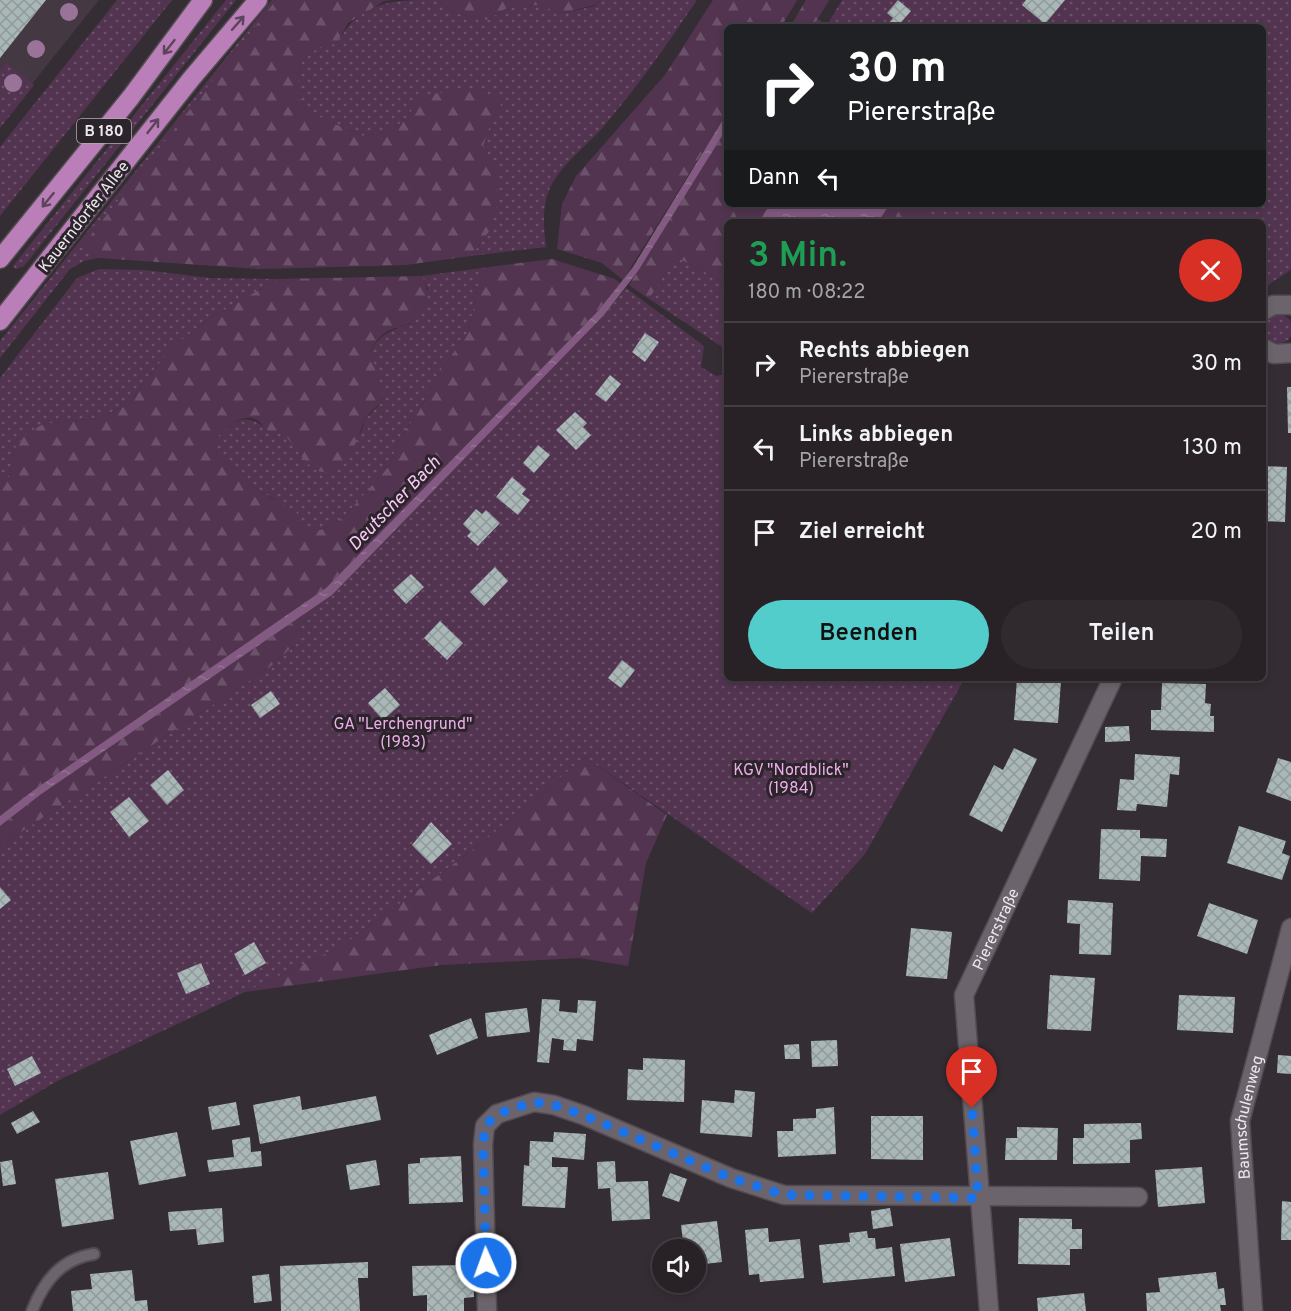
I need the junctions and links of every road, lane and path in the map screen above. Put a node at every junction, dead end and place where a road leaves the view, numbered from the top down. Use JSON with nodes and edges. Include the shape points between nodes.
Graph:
{"nodes":[{"id":1,"x":203,"y":0,"type":"edge"},
{"id":2,"x":258,"y":0,"type":"edge"},
{"id":3,"x":0,"y":259,"type":"edge"},
{"id":4,"x":1291,"y":305,"type":"edge"},
{"id":5,"x":1266,"y":309,"type":"edge"},
{"id":6,"x":0,"y":321,"type":"edge"},
{"id":7,"x":1266,"y":352,"type":"edge"},
{"id":8,"x":1291,"y":353,"type":"edge"},
{"id":9,"x":1112,"y":681,"type":"edge"},
{"id":10,"x":1291,"y":928,"type":"edge"},
{"id":11,"x":1138,"y":1197,"type":"dead end"},
{"id":12,"x":978,"y":1198,"type":"junction"},
{"id":13,"x":94,"y":1254,"type":"dead end"},
{"id":14,"x":32,"y":1311,"type":"edge"},
{"id":15,"x":487,"y":1311,"type":"edge"},
{"id":16,"x":989,"y":1311,"type":"edge"},
{"id":17,"x":1253,"y":1311,"type":"edge"}],
"edges":[{"from":1,"to":3,"type":"main road","number":"B 180","one_way":true},
{"from":6,"to":2,"type":"main road","name":"Kauerndorfer Allee","number":"B 180","one_way":true},
{"from":4,"to":5,"type":"street"},
{"from":7,"to":8,"type":"street"},
{"from":9,"to":12,"type":"street","name":"Piererstraße","via":[[964,995]]},
{"from":10,"to":17,"type":"street","name":"Baumschulenweg","via":[[1240,1121]]},
{"from":11,"to":12,"type":"street"},
{"from":12,"to":15,"type":"street","via":[[784,1195],[731,1178],[583,1115],[534,1102],[497,1114],[485,1126]]},
{"from":12,"to":16,"type":"street","name":"Piererstraße"},
{"from":13,"to":14,"type":"lane","via":[[81,1256],[57,1269]]}]}
